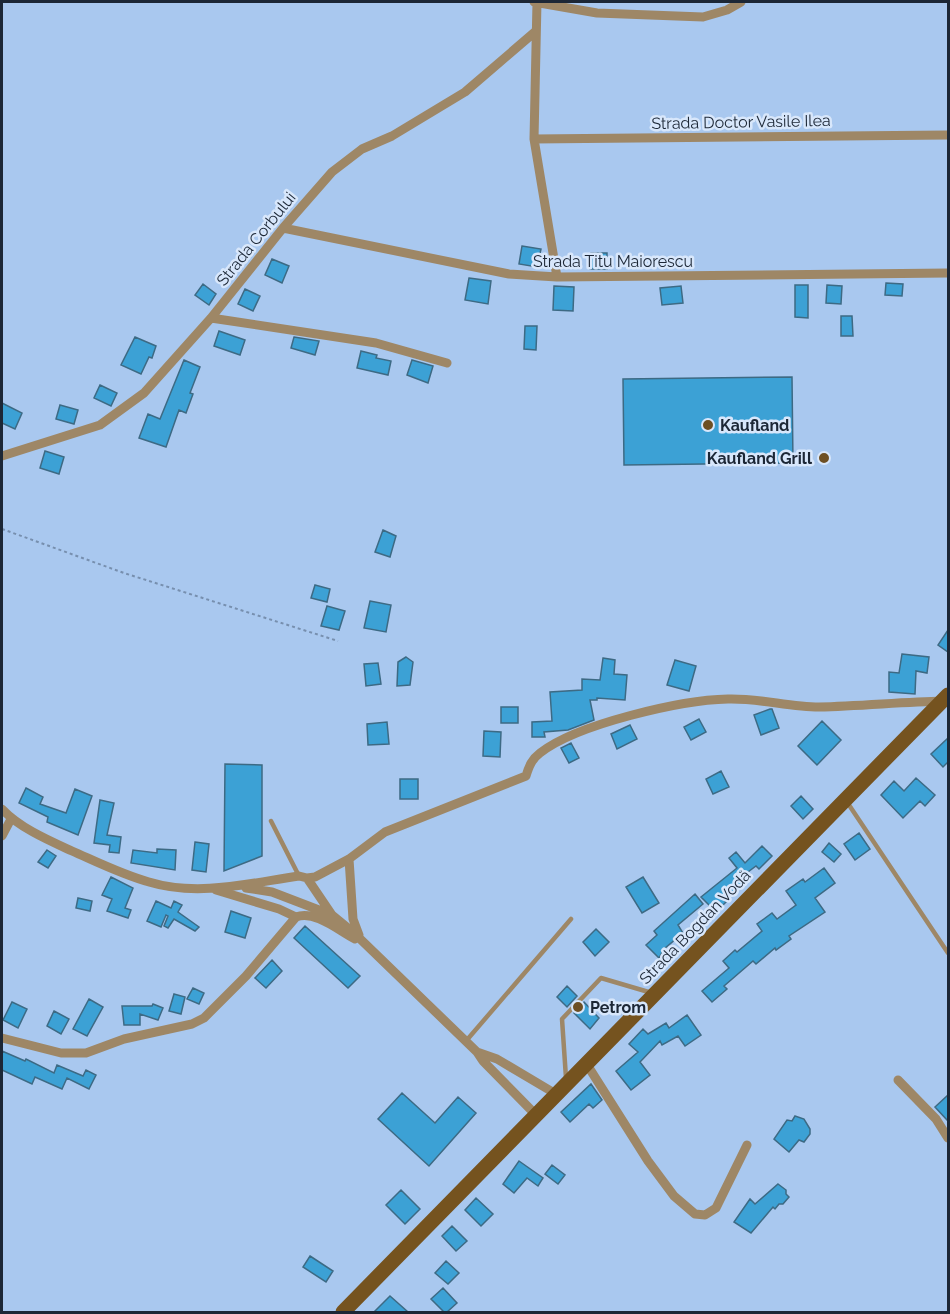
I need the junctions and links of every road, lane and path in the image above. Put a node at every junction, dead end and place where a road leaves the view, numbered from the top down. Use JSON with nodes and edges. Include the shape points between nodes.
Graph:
{"nodes":[{"id":1,"x":536,"y":2,"type":"edge"},
{"id":2,"x":600,"y":2,"type":"edge"},
{"id":3,"x":741,"y":2,"type":"edge"},
{"id":4,"x":597,"y":13,"type":"junction"},
{"id":5,"x":536,"y":31,"type":"junction"},
{"id":6,"x":948,"y":135,"type":"edge"},
{"id":7,"x":534,"y":139,"type":"junction"},
{"id":8,"x":283,"y":228,"type":"junction"},
{"id":9,"x":948,"y":273,"type":"edge"},
{"id":10,"x":557,"y":278,"type":"junction"},
{"id":11,"x":212,"y":318,"type":"junction"},
{"id":12,"x":447,"y":363,"type":"dead end"},
{"id":13,"x":2,"y":456,"type":"edge"},
{"id":14,"x":2,"y":529,"type":"edge"},
{"id":15,"x":338,"y":641,"type":"dead end"},
{"id":16,"x":946,"y":698,"type":"edge"},
{"id":17,"x":846,"y":800,"type":"junction"},
{"id":18,"x":2,"y":809,"type":"edge"},
{"id":19,"x":11,"y":819,"type":"junction"},
{"id":20,"x":271,"y":821,"type":"dead end"},
{"id":21,"x":2,"y":836,"type":"edge"},
{"id":22,"x":349,"y":859,"type":"junction"},
{"id":23,"x":303,"y":877,"type":"junction"},
{"id":24,"x":214,"y":889,"type":"junction"},
{"id":25,"x":304,"y":905,"type":"junction"},
{"id":26,"x":279,"y":909,"type":"junction"},
{"id":27,"x":332,"y":915,"type":"junction"},
{"id":28,"x":296,"y":917,"type":"junction"},
{"id":29,"x":571,"y":919,"type":"dead end"},
{"id":30,"x":363,"y":942,"type":"junction"},
{"id":31,"x":948,"y":953,"type":"edge"},
{"id":32,"x":654,"y":994,"type":"junction"},
{"id":33,"x":2,"y":1038,"type":"edge"},
{"id":34,"x":466,"y":1041,"type":"junction"},
{"id":35,"x":477,"y":1052,"type":"junction"},
{"id":36,"x":586,"y":1063,"type":"junction"},
{"id":37,"x":898,"y":1080,"type":"dead end"},
{"id":38,"x":561,"y":1089,"type":"junction"},
{"id":39,"x":536,"y":1115,"type":"junction"},
{"id":40,"x":948,"y":1138,"type":"edge"},
{"id":41,"x":747,"y":1145,"type":"dead end"},
{"id":42,"x":343,"y":1312,"type":"edge"}],
"edges":[{"from":1,"to":4,"type":"street"},
{"from":1,"to":5,"type":"street"},
{"from":2,"to":4,"type":"street"},
{"from":3,"to":4,"type":"street","via":[[703,17]]},
{"from":5,"to":7,"type":"street"},
{"from":5,"to":8,"type":"street","name":"Strada Corbului","via":[[465,92],[392,136],[362,149],[332,172]]},
{"from":6,"to":7,"type":"street","name":"Strada Doctor Vasile Ilea"},
{"from":7,"to":10,"type":"street"},
{"from":8,"to":10,"type":"street","name":"Strada Titu Maiorescu","via":[[509,274]]},
{"from":8,"to":11,"type":"street","name":"Strada Corbului"},
{"from":9,"to":10,"type":"street","name":"Strada Titu Maiorescu"},
{"from":11,"to":12,"type":"street","via":[[376,343]]},
{"from":11,"to":13,"type":"street","name":"Strada Corbului","via":[[144,393],[100,425]]},
{"from":14,"to":15,"type":"path","via":[[124,573]]},
{"from":16,"to":17,"type":"main road","name":"Strada Bogdan Vodă"},
{"from":16,"to":22,"type":"street","via":[[801,706],[725,699],[628,717],[561,741],[540,753],[526,776],[385,832]]},
{"from":17,"to":31,"type":"lane"},
{"from":17,"to":32,"type":"main road","name":"Strada Bogdan Vodă"},
{"from":18,"to":19,"type":"street"},
{"from":19,"to":21,"type":"street"},
{"from":19,"to":24,"type":"street","via":[[57,844],[150,883]]},
{"from":20,"to":23,"type":"lane"},
{"from":22,"to":23,"type":"street","via":[[315,877]]},
{"from":22,"to":30,"type":"street","via":[[353,919]]},
{"from":23,"to":24,"type":"street"},
{"from":23,"to":27,"type":"street"},
{"from":24,"to":25,"type":"street","via":[[257,889]]},
{"from":24,"to":26,"type":"street"},
{"from":25,"to":26,"type":"street"},
{"from":25,"to":27,"type":"street"},
{"from":26,"to":28,"type":"street"},
{"from":27,"to":30,"type":"street"},
{"from":28,"to":30,"type":"street","via":[[309,915]]},
{"from":28,"to":33,"type":"street","via":[[246,976],[204,1018],[192,1024],[124,1039],[86,1053],[61,1053]]},
{"from":29,"to":34,"type":"lane"},
{"from":30,"to":34,"type":"street"},
{"from":32,"to":36,"type":"main road","name":"Strada Bogdan Vodă"},
{"from":32,"to":38,"type":"lane","via":[[601,978],[562,1019]]},
{"from":34,"to":35,"type":"street"},
{"from":35,"to":38,"type":"street"},
{"from":35,"to":39,"type":"street"},
{"from":36,"to":38,"type":"main road","name":"Strada Bogdan Vodă"},
{"from":36,"to":41,"type":"street","via":[[648,1161],[674,1196],[695,1214],[705,1215],[716,1208]]},
{"from":37,"to":40,"type":"street","via":[[936,1119]]},
{"from":38,"to":39,"type":"main road","name":"Strada Bogdan Vodă"},
{"from":39,"to":42,"type":"main road","name":"Strada Bogdan Vodă"}]}
